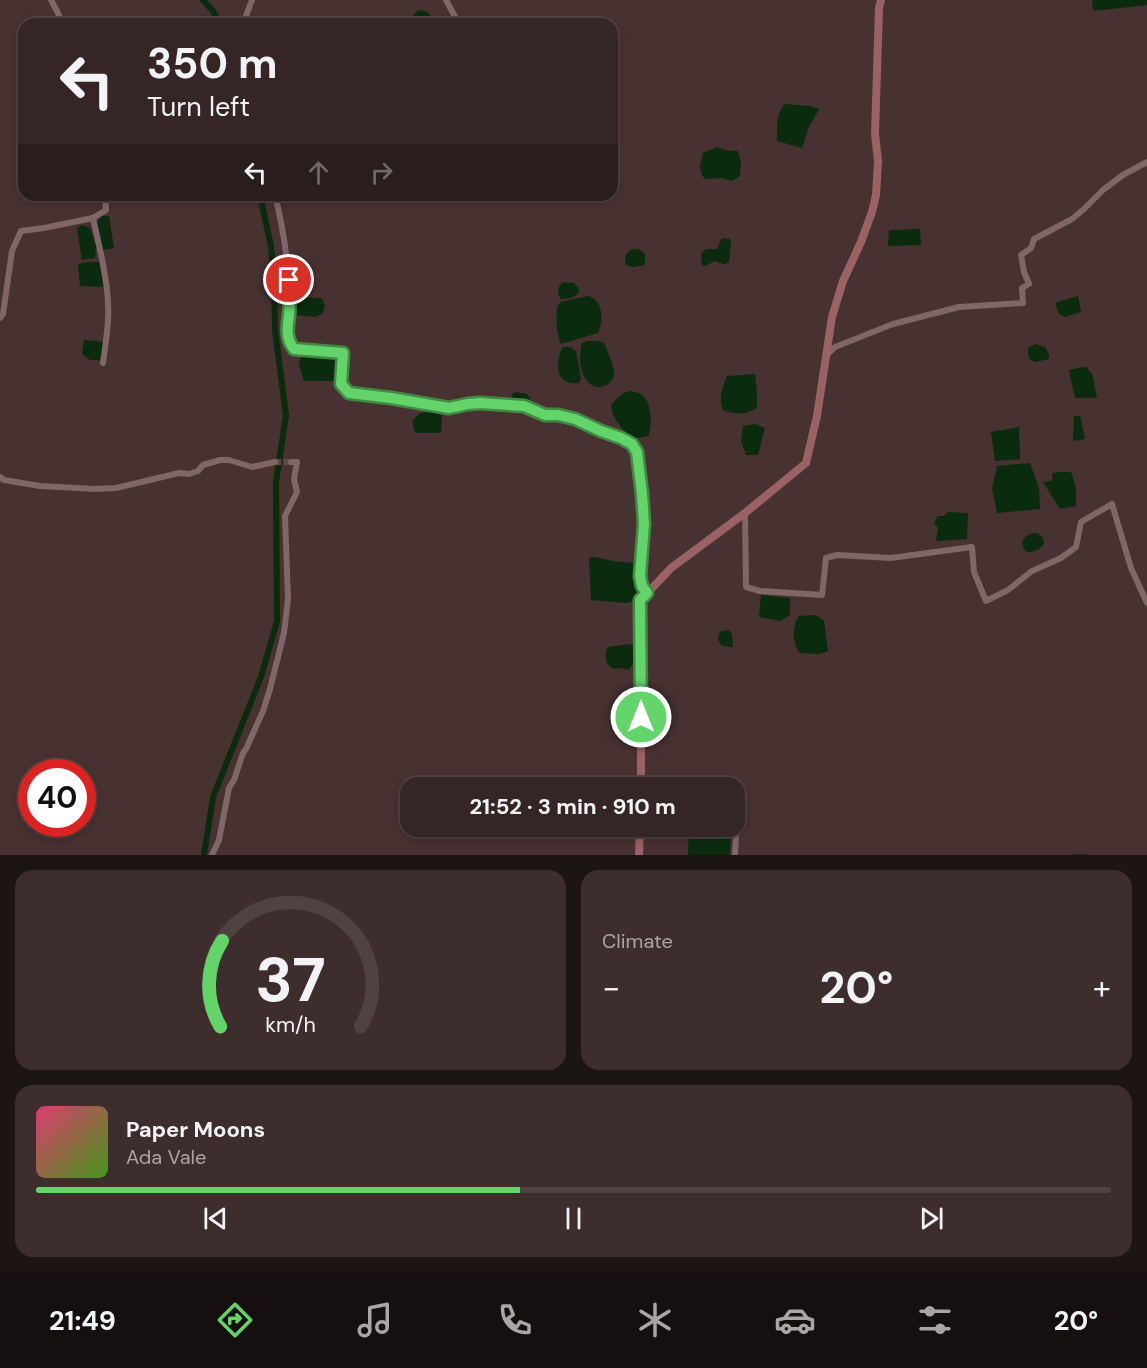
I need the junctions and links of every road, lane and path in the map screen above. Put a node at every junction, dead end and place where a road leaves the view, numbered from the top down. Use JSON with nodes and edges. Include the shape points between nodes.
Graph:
{"nodes":[{"id":1,"x":51,"y":0,"type":"edge"},
{"id":2,"x":252,"y":0,"type":"edge"},
{"id":3,"x":446,"y":0,"type":"edge"},
{"id":4,"x":880,"y":0,"type":"edge"},
{"id":5,"x":60,"y":18,"type":"edge"},
{"id":6,"x":245,"y":18,"type":"edge"},
{"id":7,"x":456,"y":18,"type":"edge"},
{"id":8,"x":1147,"y":162,"type":"edge"},
{"id":9,"x":105,"y":201,"type":"edge"},
{"id":10,"x":276,"y":201,"type":"edge"},
{"id":11,"x":93,"y":218,"type":"junction"},
{"id":12,"x":0,"y":318,"type":"edge"},
{"id":13,"x":827,"y":355,"type":"junction"},
{"id":14,"x":103,"y":363,"type":"dead end"},
{"id":15,"x":275,"y":462,"type":"tunnel mouth"},
{"id":16,"x":291,"y":462,"type":"dead end"},
{"id":17,"x":0,"y":477,"type":"edge"},
{"id":18,"x":745,"y":513,"type":"junction"},
{"id":19,"x":647,"y":593,"type":"junction"},
{"id":20,"x":1147,"y":603,"type":"edge"},
{"id":21,"x":641,"y":777,"type":"edge"},
{"id":22,"x":640,"y":837,"type":"edge"},
{"id":23,"x":736,"y":837,"type":"edge"},
{"id":24,"x":212,"y":855,"type":"edge"},
{"id":25,"x":639,"y":855,"type":"edge"},
{"id":26,"x":735,"y":855,"type":"edge"}],
"edges":[{"from":1,"to":5,"type":"street"},
{"from":2,"to":6,"type":"street"},
{"from":3,"to":7,"type":"street"},
{"from":4,"to":13,"type":"street","via":[[876,195],[832,316]]},
{"from":8,"to":13,"type":"street","via":[[1103,190],[1072,219],[1034,239],[1031,248],[1021,255],[1029,284],[1022,288],[1023,303],[959,307],[893,324],[835,347]]},
{"from":9,"to":11,"type":"street","via":[[106,210]]},
{"from":10,"to":19,"type":"street","via":[[289,272],[289,343],[294,349],[343,353],[341,384],[349,393],[449,408],[480,403],[524,406],[545,415],[575,419],[632,444],[637,452],[644,524],[640,576]]},
{"from":11,"to":12,"type":"street","via":[[21,231],[12,251]]},
{"from":11,"to":14,"type":"street","via":[[108,303]]},
{"from":13,"to":18,"type":"street","via":[[806,463]]},
{"from":15,"to":17,"type":"street","via":[[252,467],[229,460],[215,461],[189,474],[179,472],[116,488],[40,486]]},
{"from":16,"to":24,"type":"street","via":[[297,462],[297,492],[285,516],[288,599],[284,633],[264,711],[229,788],[219,840]]},
{"from":18,"to":19,"type":"street","via":[[671,568]]},
{"from":18,"to":20,"type":"street","via":[[746,587],[822,596],[826,558],[891,558],[972,548],[974,572],[986,601],[1076,548],[1082,522],[1112,504],[1131,568]]},
{"from":19,"to":21,"type":"street","via":[[640,600]]},
{"from":22,"to":25,"type":"street"},
{"from":23,"to":26,"type":"street"}]}
